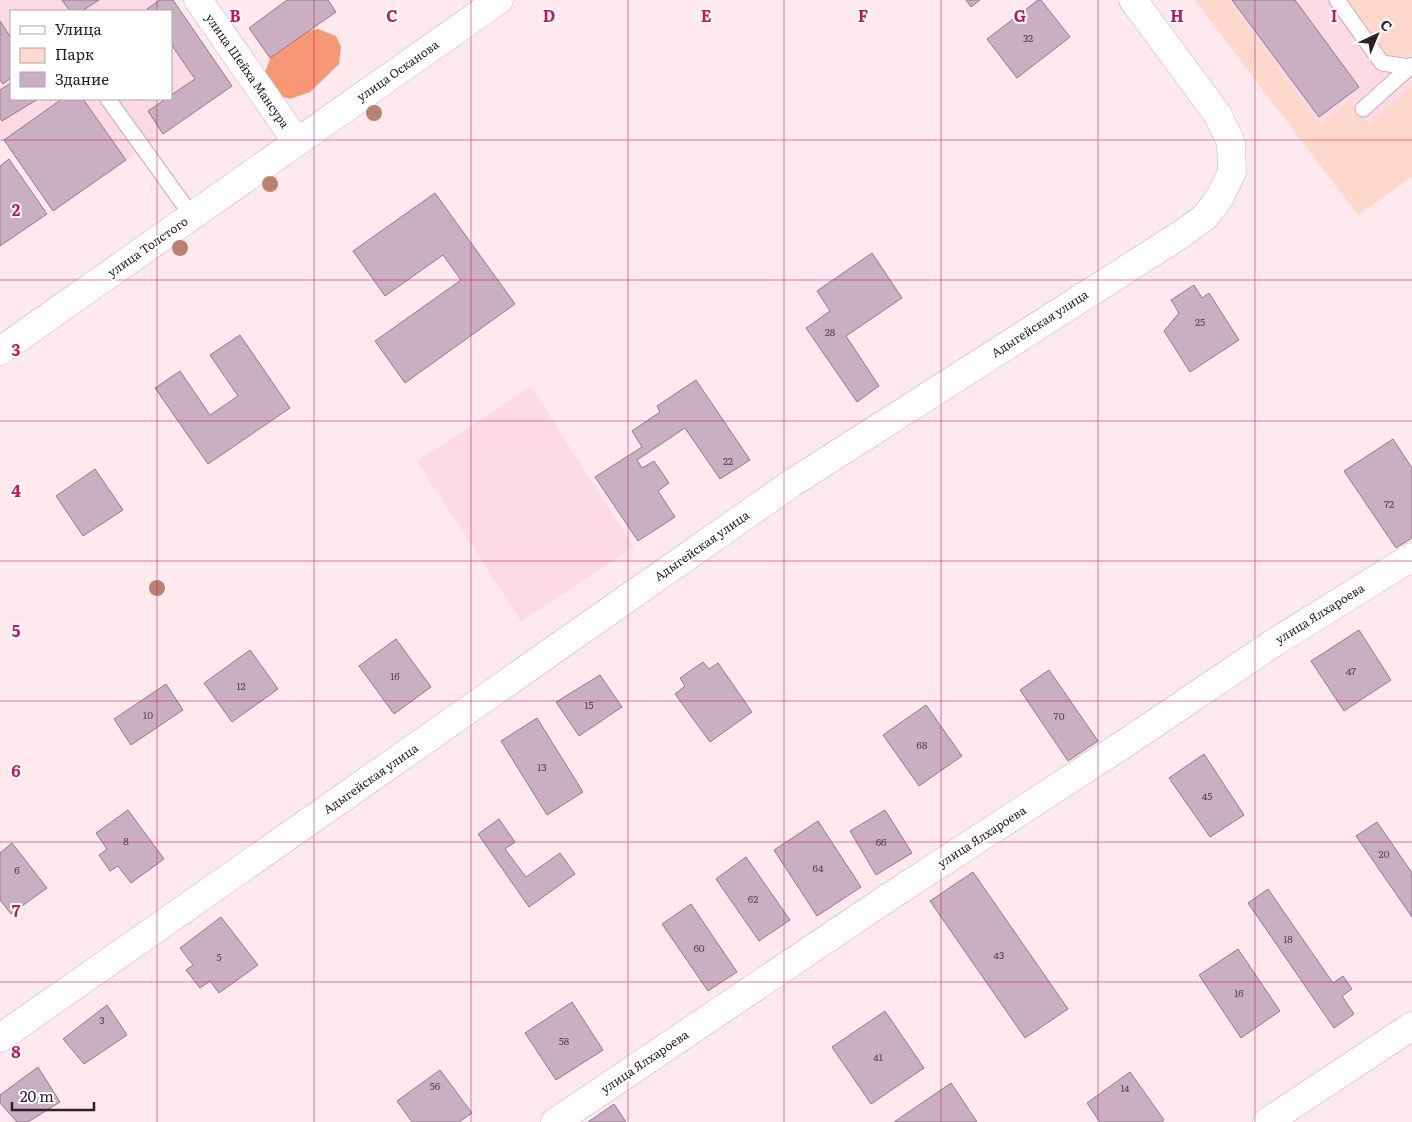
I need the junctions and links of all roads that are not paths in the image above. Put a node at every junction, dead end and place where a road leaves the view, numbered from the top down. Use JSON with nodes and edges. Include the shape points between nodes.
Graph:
{"nodes":[{"id":1,"x":198,"y":0,"type":"edge"},
{"id":2,"x":499,"y":0,"type":"edge"},
{"id":3,"x":1134,"y":0,"type":"edge"},
{"id":4,"x":1337,"y":0,"type":"edge"},
{"id":5,"x":1411,"y":66,"type":"edge"},
{"id":6,"x":109,"y":100,"type":"edge"},
{"id":7,"x":1364,"y":109,"type":"dead end"},
{"id":8,"x":297,"y":142,"type":"junction"},
{"id":9,"x":192,"y":216,"type":"junction"},
{"id":10,"x":0,"y":351,"type":"edge"},
{"id":11,"x":1412,"y":556,"type":"edge"},
{"id":12,"x":1412,"y":1026,"type":"edge"},
{"id":13,"x":0,"y":1038,"type":"edge"},
{"id":14,"x":555,"y":1122,"type":"edge"},
{"id":15,"x":1267,"y":1122,"type":"edge"}],
"edges":[{"from":1,"to":8,"type":"street","name":"улица Шейха Мансура"},
{"from":2,"to":8,"type":"street","name":"улица Осканова"},
{"from":3,"to":13,"type":"street","name":"Адыгейская улица","via":[[1218,115],[1231,143],[1232,172],[1220,197],[1205,217],[792,483]]},
{"from":4,"to":5,"type":"lane","via":[[1382,63]]},
{"from":5,"to":7,"type":"lane"},
{"from":6,"to":9,"type":"lane"},
{"from":8,"to":9,"type":"street","name":"улица Толстого"},
{"from":9,"to":10,"type":"street","name":"улица Толстого"},
{"from":11,"to":14,"type":"street","name":"улица Ялхароева","via":[[1275,642]]},
{"from":12,"to":15,"type":"street"}]}
